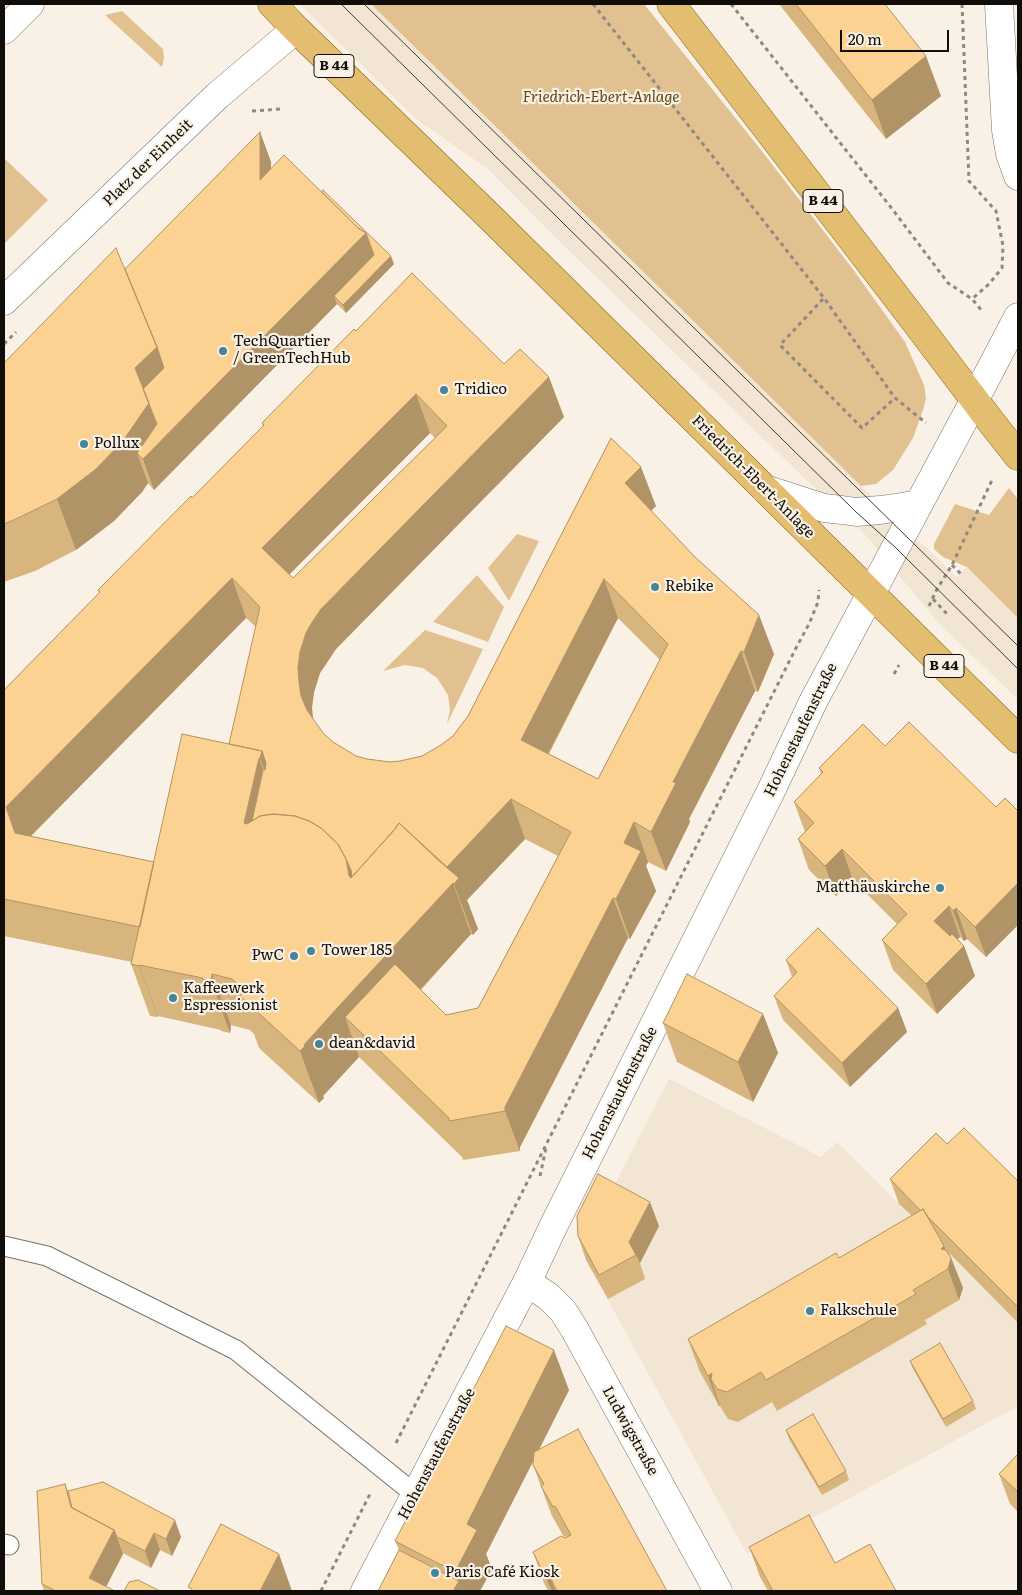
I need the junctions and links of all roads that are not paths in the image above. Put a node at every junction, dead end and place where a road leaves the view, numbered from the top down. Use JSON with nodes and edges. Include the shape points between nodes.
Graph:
{"nodes":[{"id":1,"x":30,"y":4,"type":"edge"},
{"id":2,"x":272,"y":4,"type":"edge"},
{"id":3,"x":671,"y":4,"type":"edge"},
{"id":4,"x":1000,"y":4,"type":"edge"},
{"id":5,"x":296,"y":29,"type":"junction"},
{"id":6,"x":4,"y":30,"type":"edge"},
{"id":7,"x":1018,"y":176,"type":"edge"},
{"id":8,"x":4,"y":301,"type":"edge"},
{"id":9,"x":1018,"y":317,"type":"edge"},
{"id":10,"x":974,"y":399,"type":"junction"},
{"id":11,"x":1018,"y":456,"type":"edge"},
{"id":12,"x":765,"y":489,"type":"junction"},
{"id":13,"x":918,"y":504,"type":"junction"},
{"id":14,"x":871,"y":592,"type":"junction"},
{"id":15,"x":1018,"y":739,"type":"edge"},
{"id":16,"x":4,"y":1246,"type":"edge"},
{"id":17,"x":527,"y":1282,"type":"junction"},
{"id":18,"x":416,"y":1494,"type":"junction"},
{"id":19,"x":365,"y":1591,"type":"edge"},
{"id":20,"x":718,"y":1591,"type":"edge"}],
"edges":[{"from":1,"to":6,"type":"main road"},
{"from":2,"to":5,"type":"main road","name":"Friedrich-Ebert-Anlage","number":"B 44"},
{"from":3,"to":10,"type":"main road","number":"B 44"},
{"from":4,"to":7,"type":"main road","via":[[1006,130]]},
{"from":5,"to":8,"type":"main road","name":"Platz der Einheit","via":[[217,96]]},
{"from":5,"to":12,"type":"main road","name":"Friedrich-Ebert-Anlage","number":"B 44"},
{"from":9,"to":10,"type":"main road"},
{"from":10,"to":11,"type":"main road","number":"B 44"},
{"from":10,"to":13,"type":"main road"},
{"from":12,"to":13,"type":"main road","via":[[824,508],[856,512]]},
{"from":12,"to":14,"type":"main road","name":"Friedrich-Ebert-Anlage","number":"B 44"},
{"from":13,"to":14,"type":"main road"},
{"from":14,"to":15,"type":"main road","name":"Friedrich-Ebert-Anlage","number":"B 44"},
{"from":14,"to":17,"type":"main road","name":"Hohenstaufenstraße","via":[[814,700]]},
{"from":16,"to":18,"type":"lane","via":[[47,1256],[236,1350]]},
{"from":17,"to":18,"type":"main road","name":"Hohenstaufenstraße"},
{"from":17,"to":20,"type":"main road","name":"Ludwigstraße","via":[[549,1297],[575,1330]]},
{"from":18,"to":19,"type":"main road","name":"Hohenstaufenstraße"}]}
